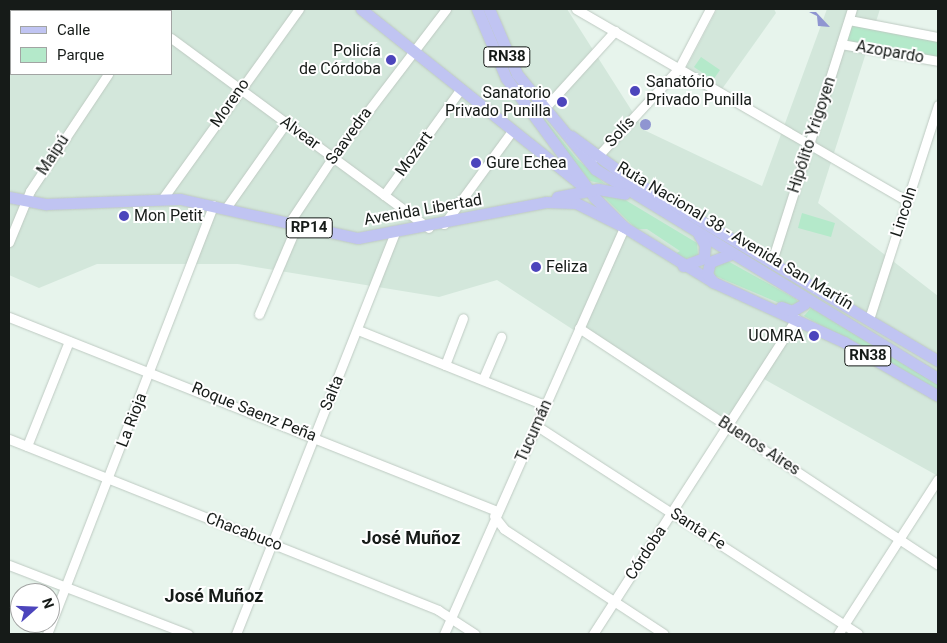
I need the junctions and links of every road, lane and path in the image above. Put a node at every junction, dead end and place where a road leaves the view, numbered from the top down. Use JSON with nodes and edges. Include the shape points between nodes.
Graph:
{"nodes":[{"id":1,"x":299,"y":9,"type":"edge"},
{"id":2,"x":361,"y":9,"type":"edge"},
{"id":3,"x":446,"y":9,"type":"edge"},
{"id":4,"x":476,"y":9,"type":"edge"},
{"id":5,"x":489,"y":9,"type":"edge"},
{"id":6,"x":576,"y":9,"type":"edge"},
{"id":7,"x":852,"y":9,"type":"edge"},
{"id":8,"x":707,"y":10,"type":"edge"},
{"id":9,"x":849,"y":20,"type":"junction"},
{"id":10,"x":615,"y":31,"type":"junction"},
{"id":11,"x":938,"y":37,"type":"edge"},
{"id":12,"x":172,"y":39,"type":"edge"},
{"id":13,"x":841,"y":44,"type":"junction"},
{"id":14,"x":412,"y":51,"type":"junction"},
{"id":15,"x":938,"y":61,"type":"edge"},
{"id":16,"x":679,"y":68,"type":"junction"},
{"id":17,"x":107,"y":75,"type":"edge"},
{"id":18,"x":240,"y":89,"type":"junction"},
{"id":19,"x":460,"y":90,"type":"junction"},
{"id":20,"x":938,"y":105,"type":"edge"},
{"id":21,"x":543,"y":110,"type":"junction"},
{"id":22,"x":551,"y":120,"type":"junction"},
{"id":23,"x":286,"y":123,"type":"junction"},
{"id":24,"x":544,"y":130,"type":"junction"},
{"id":25,"x":512,"y":131,"type":"junction"},
{"id":26,"x":810,"y":143,"type":"junction"},
{"id":27,"x":530,"y":146,"type":"junction"},
{"id":28,"x":333,"y":157,"type":"junction"},
{"id":29,"x":597,"y":157,"type":"junction"},
{"id":30,"x":564,"y":174,"type":"junction"},
{"id":31,"x":590,"y":190,"type":"junction"},
{"id":32,"x":384,"y":195,"type":"junction"},
{"id":33,"x":9,"y":197,"type":"edge"},
{"id":34,"x":163,"y":198,"type":"junction"},
{"id":35,"x":551,"y":200,"type":"junction"},
{"id":36,"x":643,"y":200,"type":"junction"},
{"id":37,"x":24,"y":201,"type":"junction"},
{"id":38,"x":668,"y":201,"type":"junction"},
{"id":39,"x":907,"y":201,"type":"junction"},
{"id":40,"x":213,"y":205,"type":"junction"},
{"id":41,"x":226,"y":208,"type":"junction"},
{"id":42,"x":661,"y":212,"type":"junction"},
{"id":43,"x":293,"y":224,"type":"junction"},
{"id":44,"x":443,"y":225,"type":"junction"},
{"id":45,"x":624,"y":227,"type":"junction"},
{"id":46,"x":429,"y":228,"type":"junction"},
{"id":47,"x":394,"y":234,"type":"junction"},
{"id":48,"x":698,"y":234,"type":"junction"},
{"id":49,"x":723,"y":234,"type":"junction"},
{"id":50,"x":9,"y":242,"type":"edge"},
{"id":51,"x":717,"y":246,"type":"junction"},
{"id":52,"x":731,"y":254,"type":"junction"},
{"id":53,"x":772,"y":261,"type":"junction"},
{"id":54,"x":684,"y":266,"type":"junction"},
{"id":55,"x":713,"y":282,"type":"junction"},
{"id":56,"x":814,"y":286,"type":"junction"},
{"id":57,"x":742,"y":296,"type":"junction"},
{"id":58,"x":806,"y":302,"type":"junction"},
{"id":59,"x":259,"y":314,"type":"dead end"},
{"id":60,"x":9,"y":317,"type":"edge"},
{"id":61,"x":462,"y":318,"type":"dead end"},
{"id":62,"x":796,"y":319,"type":"junction"},
{"id":63,"x":870,"y":320,"type":"junction"},
{"id":64,"x":848,"y":324,"type":"junction"},
{"id":65,"x":579,"y":328,"type":"junction"},
{"id":66,"x":358,"y":330,"type":"junction"},
{"id":67,"x":501,"y":337,"type":"dead end"},
{"id":68,"x":69,"y":341,"type":"junction"},
{"id":69,"x":879,"y":342,"type":"junction"},
{"id":70,"x":938,"y":361,"type":"edge"},
{"id":71,"x":445,"y":365,"type":"junction"},
{"id":72,"x":151,"y":371,"type":"junction"},
{"id":73,"x":937,"y":376,"type":"edge"},
{"id":74,"x":483,"y":379,"type":"junction"},
{"id":75,"x":938,"y":396,"type":"edge"},
{"id":76,"x":545,"y":405,"type":"junction"},
{"id":77,"x":537,"y":426,"type":"junction"},
{"id":78,"x":729,"y":427,"type":"junction"},
{"id":79,"x":314,"y":436,"type":"junction"},
{"id":80,"x":9,"y":439,"type":"edge"},
{"id":81,"x":27,"y":446,"type":"junction"},
{"id":82,"x":938,"y":479,"type":"edge"},
{"id":83,"x":109,"y":480,"type":"junction"},
{"id":84,"x":673,"y":512,"type":"junction"},
{"id":85,"x":496,"y":514,"type":"junction"},
{"id":86,"x":899,"y":539,"type":"junction"},
{"id":87,"x":273,"y":542,"type":"junction"},
{"id":88,"x":938,"y":564,"type":"edge"},
{"id":89,"x":9,"y":565,"type":"edge"},
{"id":90,"x":66,"y":587,"type":"junction"},
{"id":91,"x":614,"y":602,"type":"junction"},
{"id":92,"x":451,"y":618,"type":"junction"},
{"id":93,"x":845,"y":625,"type":"junction"},
{"id":94,"x":47,"y":634,"type":"edge"},
{"id":95,"x":188,"y":634,"type":"edge"},
{"id":96,"x":236,"y":634,"type":"edge"},
{"id":97,"x":444,"y":634,"type":"edge"},
{"id":98,"x":475,"y":634,"type":"edge"},
{"id":99,"x":593,"y":634,"type":"edge"},
{"id":100,"x":664,"y":634,"type":"edge"},
{"id":101,"x":838,"y":634,"type":"edge"},
{"id":102,"x":858,"y":634,"type":"edge"}],
"edges":[{"from":1,"to":18,"type":"street","name":"Moreno"},
{"from":2,"to":14,"type":"main road"},
{"from":3,"to":14,"type":"street","name":"Saavedra"},
{"from":4,"to":24,"type":"main road","number":"RN38","via":[[502,71]]},
{"from":5,"to":21,"type":"main road","name":"Ruta Nacional 38 - Avenida San Martín","number":"RN38","via":[[508,58]]},
{"from":6,"to":10,"type":"street"},
{"from":7,"to":9,"type":"street","name":"Hipólito Yrigoyen"},
{"from":8,"to":16,"type":"street","name":"Solís"},
{"from":9,"to":11,"type":"street","name":"Azopardo"},
{"from":9,"to":13,"type":"street","name":"Hipólito Yrigoyen"},
{"from":10,"to":16,"type":"street"},
{"from":10,"to":21,"type":"street"},
{"from":12,"to":18,"type":"street","name":"Alvear"},
{"from":13,"to":15,"type":"street","name":"Azopardo"},
{"from":13,"to":26,"type":"street","name":"Hipólito Yrigoyen"},
{"from":14,"to":19,"type":"main road"},
{"from":14,"to":28,"type":"street","name":"Saavedra"},
{"from":16,"to":26,"type":"street"},
{"from":16,"to":29,"type":"street","name":"Solís"},
{"from":17,"to":37,"type":"street","name":"Maipú"},
{"from":18,"to":23,"type":"street","name":"Alvear"},
{"from":18,"to":34,"type":"street","name":"Moreno"},
{"from":19,"to":25,"type":"main road"},
{"from":19,"to":32,"type":"street","name":"Mozart"},
{"from":20,"to":39,"type":"street","name":"Lincoln"},
{"from":21,"to":22,"type":"main road","name":"Ruta Nacional 38 - Avenida San Martín","number":"RN38"},
{"from":22,"to":29,"type":"main road"},
{"from":22,"to":36,"type":"main road","name":"Ruta Nacional 38 - Avenida San Martín","number":"RN38","via":[[588,164]]},
{"from":23,"to":28,"type":"street","name":"Alvear"},
{"from":23,"to":41,"type":"street"},
{"from":24,"to":27,"type":"main road"},
{"from":24,"to":31,"type":"main road","number":"RN38"},
{"from":25,"to":27,"type":"main road"},
{"from":25,"to":44,"type":"street"},
{"from":26,"to":39,"type":"street"},
{"from":26,"to":53,"type":"street","name":"Hipólito Yrigoyen"},
{"from":27,"to":30,"type":"main road"},
{"from":28,"to":32,"type":"street","name":"Alvear"},
{"from":28,"to":43,"type":"street","name":"Saavedra"},
{"from":29,"to":38,"type":"main road"},
{"from":30,"to":31,"type":"main road"},
{"from":30,"to":35,"type":"main road","via":[[565,190]]},
{"from":31,"to":35,"type":"main road","name":"Avenida Libertad","number":"RP14"},
{"from":31,"to":36,"type":"main road","number":"RP14","via":[[618,191]]},
{"from":31,"to":45,"type":"main road","number":"RN38"},
{"from":32,"to":46,"type":"street","name":"Alvear"},
{"from":33,"to":37,"type":"main road","name":"Avenida Libertad","number":"RP14"},
{"from":34,"to":37,"type":"main road","name":"Avenida Libertad","number":"RP14","via":[[56,204]]},
{"from":34,"to":40,"type":"main road","name":"Avenida Libertad","number":"RP14"},
{"from":35,"to":44,"type":"main road","name":"Avenida Libertad","number":"RP14"},
{"from":35,"to":45,"type":"main road","name":"Avenida Libertad","number":"RP14","via":[[576,203]]},
{"from":36,"to":42,"type":"main road","name":"Ruta Nacional 38 - Avenida San Martín","number":"RN38"},
{"from":37,"to":50,"type":"street","name":"Maipú"},
{"from":38,"to":42,"type":"main road"},
{"from":38,"to":49,"type":"main road"},
{"from":39,"to":63,"type":"street","name":"Lincoln"},
{"from":40,"to":41,"type":"main road","name":"Avenida Libertad","number":"RP14"},
{"from":40,"to":72,"type":"street","name":"La Rioja"},
{"from":41,"to":43,"type":"main road","name":"Avenida Libertad","number":"RP14"},
{"from":42,"to":48,"type":"main road","name":"Ruta Nacional 38 - Avenida San Martín","number":"RN38"},
{"from":43,"to":47,"type":"main road","name":"Avenida Libertad","number":"RP14","via":[[352,237]]},
{"from":43,"to":59,"type":"street","name":"Saavedra"},
{"from":44,"to":46,"type":"main road","name":"Avenida Libertad","number":"RP14"},
{"from":45,"to":54,"type":"main road","number":"RN38"},
{"from":45,"to":65,"type":"street","name":"Tucumán"},
{"from":46,"to":47,"type":"main road","name":"Avenida Libertad","number":"RP14"},
{"from":47,"to":66,"type":"street","name":"Salta"},
{"from":48,"to":51,"type":"main road","name":"Ruta Nacional 38 - Avenida San Martín","number":"RN38"},
{"from":48,"to":54,"type":"main road","via":[[705,245],[704,258]]},
{"from":49,"to":51,"type":"main road"},
{"from":49,"to":53,"type":"main road"},
{"from":51,"to":52,"type":"main road","name":"Ruta Nacional 38 - Avenida San Martín","number":"RN38"},
{"from":52,"to":55,"type":"main road","via":[[710,262],[708,274]]},
{"from":52,"to":58,"type":"main road","name":"Ruta Nacional 38 - Avenida San Martín","number":"RN38"},
{"from":53,"to":56,"type":"main road"},
{"from":54,"to":55,"type":"main road","number":"RN38"},
{"from":55,"to":57,"type":"main road","number":"RN38"},
{"from":56,"to":58,"type":"main road"},
{"from":56,"to":63,"type":"main road"},
{"from":57,"to":58,"type":"main road","via":[[792,311]]},
{"from":57,"to":62,"type":"main road","number":"RN38"},
{"from":58,"to":62,"type":"main road"},
{"from":58,"to":64,"type":"main road","name":"Ruta Nacional 38 - Avenida San Martín","number":"RN38"},
{"from":60,"to":68,"type":"street","name":"Roque Saenz Peña"},
{"from":61,"to":71,"type":"street"},
{"from":62,"to":75,"type":"main road","number":"RN38"},
{"from":62,"to":78,"type":"street","name":"Córdoba"},
{"from":63,"to":64,"type":"main road"},
{"from":63,"to":69,"type":"main road"},
{"from":63,"to":70,"type":"main road"},
{"from":64,"to":69,"type":"main road","name":"Ruta Nacional 38 - Avenida San Martín","number":"RN38"},
{"from":65,"to":76,"type":"street","name":"Tucumán"},
{"from":65,"to":78,"type":"street","name":"Buenos Aires"},
{"from":66,"to":71,"type":"street"},
{"from":66,"to":79,"type":"street","name":"Salta"},
{"from":67,"to":74,"type":"street"},
{"from":68,"to":72,"type":"street","name":"Roque Saenz Peña"},
{"from":68,"to":81,"type":"street"},
{"from":69,"to":73,"type":"main road","name":"Ruta Nacional 38 - Avenida San Martín","number":"RN38"},
{"from":71,"to":74,"type":"street"},
{"from":72,"to":79,"type":"street","name":"Roque Saenz Peña"},
{"from":72,"to":83,"type":"street","name":"La Rioja"},
{"from":74,"to":76,"type":"street"},
{"from":76,"to":77,"type":"street","name":"Tucumán"},
{"from":77,"to":84,"type":"street","name":"Santa Fe"},
{"from":77,"to":85,"type":"street","name":"Tucumán"},
{"from":78,"to":84,"type":"street","name":"Córdoba"},
{"from":78,"to":86,"type":"street","name":"Buenos Aires"},
{"from":79,"to":85,"type":"street","name":"Roque Saenz Peña"},
{"from":79,"to":87,"type":"street","name":"Salta"},
{"from":80,"to":81,"type":"street","name":"Chacabuco"},
{"from":81,"to":83,"type":"street","name":"Chacabuco"},
{"from":82,"to":86,"type":"street"},
{"from":83,"to":87,"type":"street","name":"Chacabuco"},
{"from":83,"to":90,"type":"street","name":"La Rioja"},
{"from":84,"to":91,"type":"street","name":"Córdoba"},
{"from":84,"to":93,"type":"street","name":"Santa Fe"},
{"from":85,"to":91,"type":"street","name":"Roque Saenz Peña","via":[[504,530]]},
{"from":85,"to":92,"type":"street","name":"Tucumán"},
{"from":86,"to":88,"type":"street","name":"Buenos Aires"},
{"from":86,"to":93,"type":"street"},
{"from":87,"to":92,"type":"street","name":"Chacabuco"},
{"from":87,"to":96,"type":"street","name":"Salta"},
{"from":89,"to":90,"type":"street"},
{"from":90,"to":94,"type":"street","name":"La Rioja"},
{"from":90,"to":95,"type":"street"},
{"from":91,"to":99,"type":"street","name":"Córdoba"},
{"from":91,"to":100,"type":"street","name":"Roque Saenz Peña"},
{"from":92,"to":97,"type":"street","name":"Tucumán"},
{"from":92,"to":98,"type":"street","name":"Chacabuco"},
{"from":93,"to":101,"type":"street"},
{"from":93,"to":102,"type":"street","name":"Santa Fe"}]}
